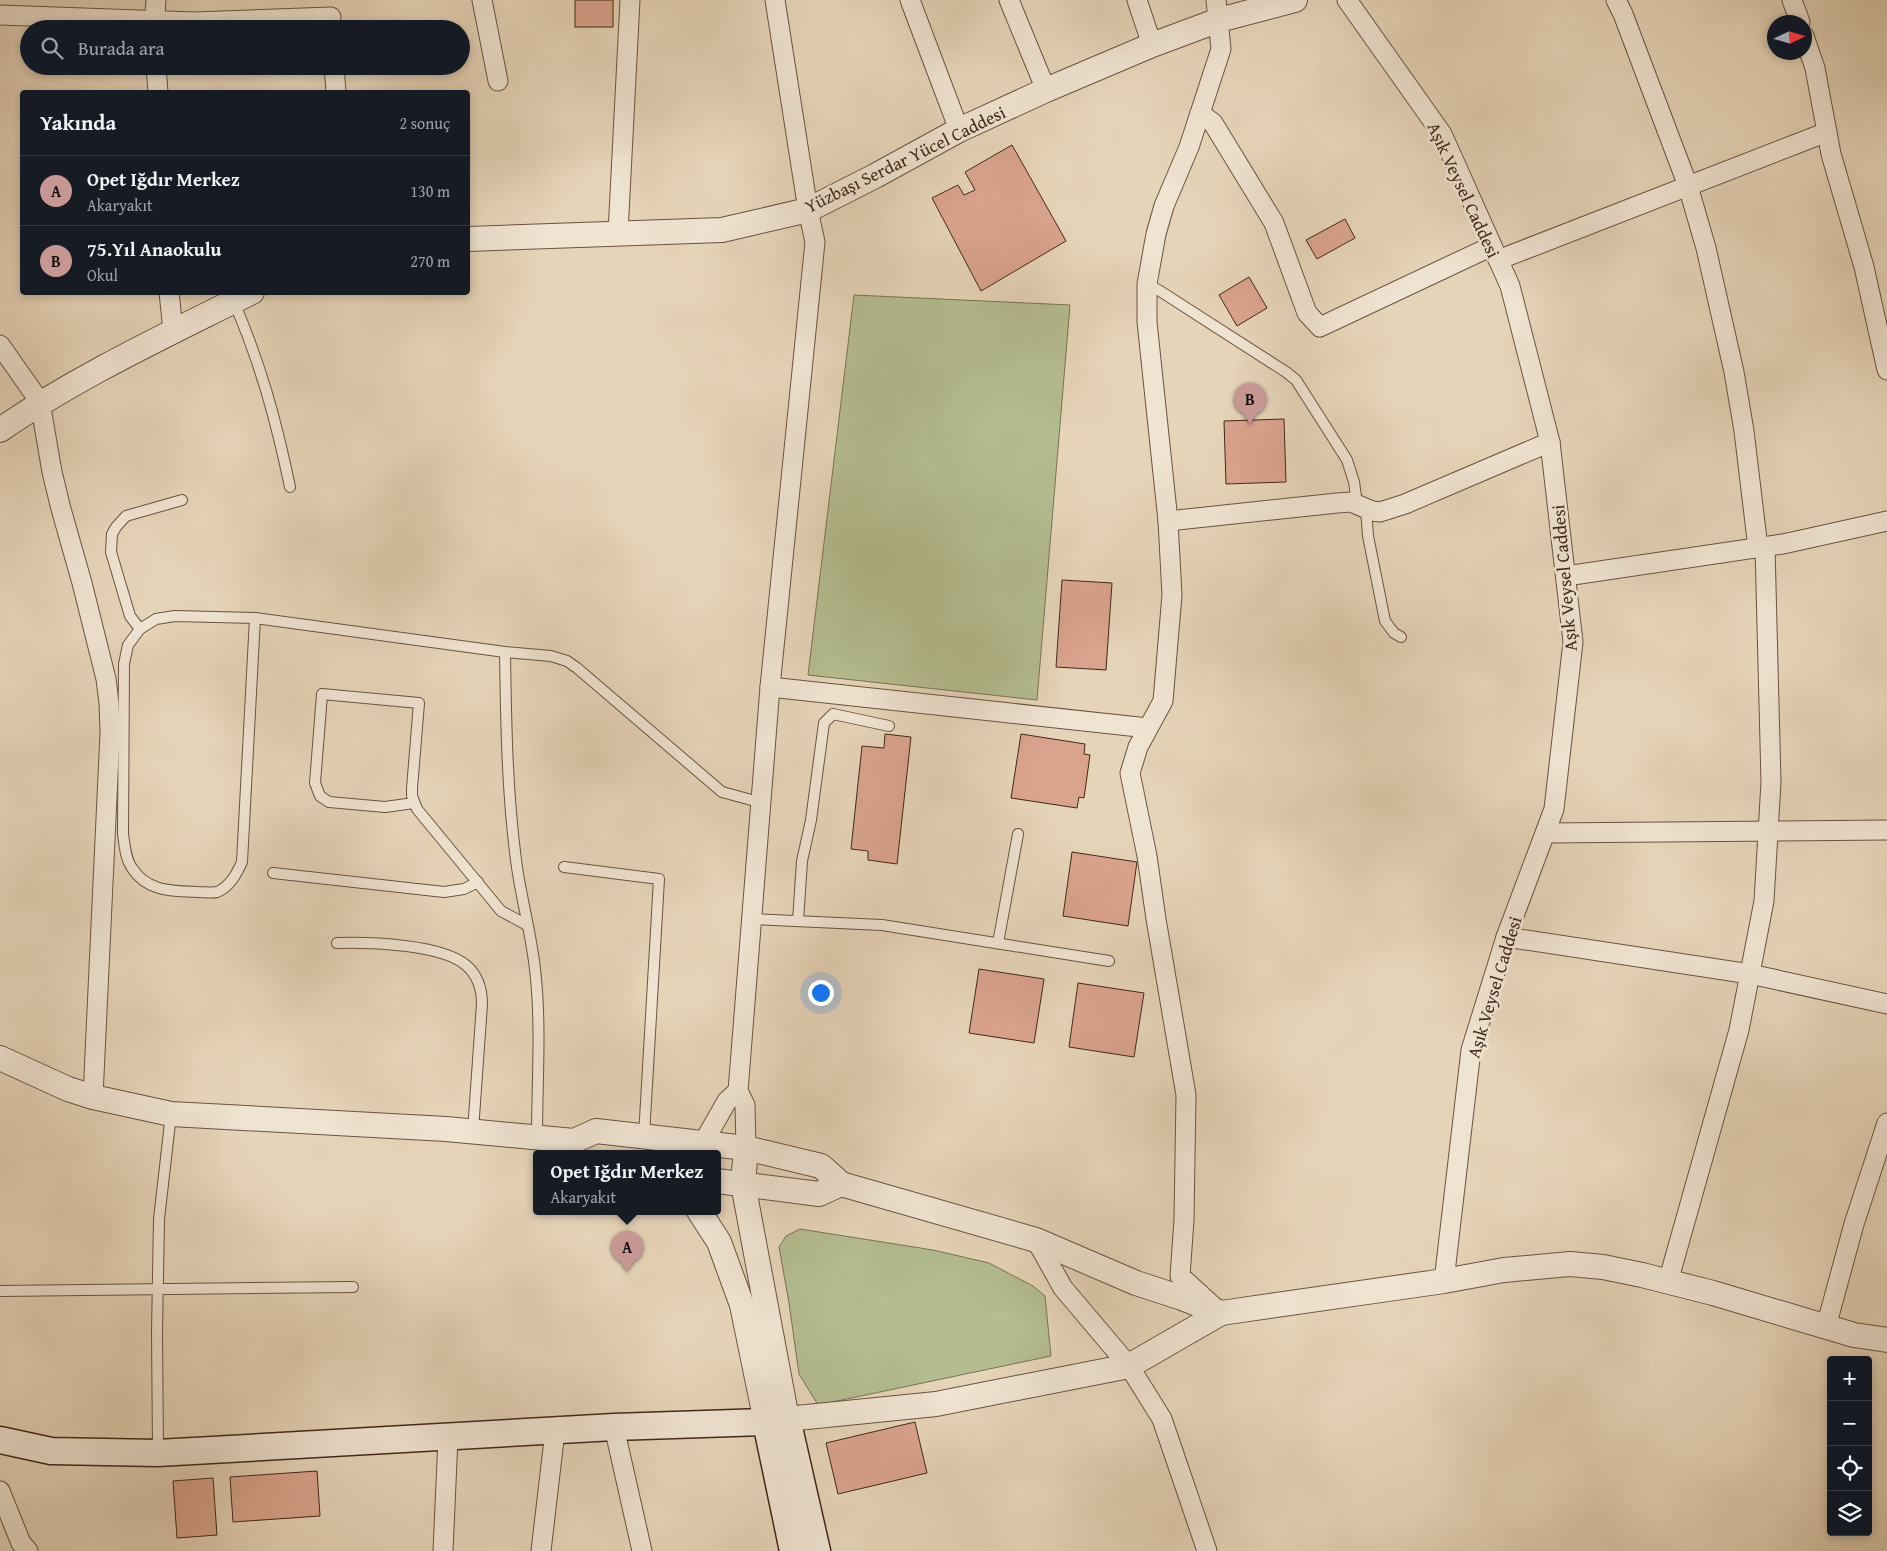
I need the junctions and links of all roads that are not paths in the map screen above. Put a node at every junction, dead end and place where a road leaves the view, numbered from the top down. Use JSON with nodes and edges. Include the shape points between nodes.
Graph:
{"nodes":[{"id":1,"x":156,"y":0,"type":"edge"},
{"id":2,"x":482,"y":0,"type":"edge"},
{"id":3,"x":630,"y":0,"type":"edge"},
{"id":4,"x":775,"y":0,"type":"edge"},
{"id":5,"x":910,"y":0,"type":"edge"},
{"id":6,"x":1009,"y":0,"type":"edge"},
{"id":7,"x":1137,"y":0,"type":"edge"},
{"id":8,"x":1295,"y":0,"type":"edge"},
{"id":9,"x":1347,"y":0,"type":"edge"},
{"id":10,"x":1616,"y":0,"type":"edge"},
{"id":11,"x":1792,"y":0,"type":"edge"},
{"id":12,"x":1218,"y":10,"type":"edge"},
{"id":13,"x":0,"y":15,"type":"edge"},
{"id":14,"x":331,"y":15,"type":"edge"},
{"id":15,"x":1797,"y":15,"type":"edge"},
{"id":16,"x":86,"y":20,"type":"edge"},
{"id":17,"x":154,"y":20,"type":"edge"},
{"id":18,"x":233,"y":20,"type":"edge"},
{"id":19,"x":1152,"y":46,"type":"junction"},
{"id":20,"x":1812,"y":59,"type":"edge"},
{"id":21,"x":157,"y":75,"type":"edge"},
{"id":22,"x":335,"y":75,"type":"edge"},
{"id":23,"x":498,"y":81,"type":"dead end"},
{"id":24,"x":158,"y":90,"type":"edge"},
{"id":25,"x":336,"y":90,"type":"edge"},
{"id":26,"x":1046,"y":90,"type":"junction"},
{"id":27,"x":1200,"y":113,"type":"junction"},
{"id":28,"x":959,"y":130,"type":"junction"},
{"id":29,"x":1827,"y":132,"type":"junction"},
{"id":30,"x":1688,"y":186,"type":"junction"},
{"id":31,"x":808,"y":210,"type":"junction"},
{"id":32,"x":618,"y":233,"type":"junction"},
{"id":33,"x":470,"y":239,"type":"edge"},
{"id":34,"x":1495,"y":253,"type":"junction"},
{"id":35,"x":1147,"y":284,"type":"junction"},
{"id":36,"x":169,"y":295,"type":"edge"},
{"id":37,"x":243,"y":297,"type":"edge"},
{"id":38,"x":173,"y":331,"type":"junction"},
{"id":39,"x":0,"y":345,"type":"edge"},
{"id":40,"x":1887,"y":370,"type":"edge"},
{"id":41,"x":40,"y":402,"type":"junction"},
{"id":42,"x":0,"y":430,"type":"edge"},
{"id":43,"x":1550,"y":442,"type":"junction"},
{"id":44,"x":290,"y":487,"type":"dead end"},
{"id":45,"x":182,"y":500,"type":"dead end"},
{"id":46,"x":1361,"y":506,"type":"junction"},
{"id":47,"x":1168,"y":520,"type":"junction"},
{"id":48,"x":1887,"y":521,"type":"edge"},
{"id":49,"x":1762,"y":548,"type":"junction"},
{"id":50,"x":1566,"y":576,"type":"junction"},
{"id":51,"x":255,"y":618,"type":"junction"},
{"id":52,"x":140,"y":629,"type":"junction"},
{"id":53,"x":1402,"y":637,"type":"dead end"},
{"id":54,"x":505,"y":652,"type":"junction"},
{"id":55,"x":770,"y":686,"type":"junction"},
{"id":56,"x":889,"y":726,"type":"dead end"},
{"id":57,"x":1148,"y":728,"type":"junction"},
{"id":58,"x":760,"y":802,"type":"junction"},
{"id":59,"x":414,"y":803,"type":"junction"},
{"id":60,"x":1887,"y":830,"type":"edge"},
{"id":61,"x":1768,"y":832,"type":"junction"},
{"id":62,"x":1546,"y":833,"type":"junction"},
{"id":63,"x":1018,"y":834,"type":"dead end"},
{"id":64,"x":564,"y":867,"type":"dead end"},
{"id":65,"x":273,"y":874,"type":"dead end"},
{"id":66,"x":478,"y":882,"type":"junction"},
{"id":67,"x":751,"y":919,"type":"junction"},
{"id":68,"x":798,"y":921,"type":"junction"},
{"id":69,"x":528,"y":925,"type":"junction"},
{"id":70,"x":1506,"y":937,"type":"junction"},
{"id":71,"x":337,"y":943,"type":"dead end"},
{"id":72,"x":998,"y":943,"type":"junction"},
{"id":73,"x":1109,"y":961,"type":"dead end"},
{"id":74,"x":1750,"y":974,"type":"junction"},
{"id":75,"x":1887,"y":1004,"type":"edge"},
{"id":76,"x":0,"y":1058,"type":"edge"},
{"id":77,"x":738,"y":1091,"type":"junction"},
{"id":78,"x":93,"y":1096,"type":"junction"},
{"id":79,"x":171,"y":1114,"type":"junction"},
{"id":80,"x":1887,"y":1123,"type":"edge"},
{"id":81,"x":473,"y":1132,"type":"junction"},
{"id":82,"x":644,"y":1136,"type":"junction"},
{"id":83,"x":536,"y":1138,"type":"junction"},
{"id":84,"x":580,"y":1147,"type":"edge"},
{"id":85,"x":701,"y":1148,"type":"edge"},
{"id":86,"x":746,"y":1148,"type":"junction"},
{"id":87,"x":721,"y":1181,"type":"edge"},
{"id":88,"x":743,"y":1184,"type":"junction"},
{"id":89,"x":841,"y":1184,"type":"junction"},
{"id":90,"x":701,"y":1215,"type":"edge"},
{"id":91,"x":1036,"y":1240,"type":"junction"},
{"id":92,"x":1444,"y":1281,"type":"junction"},
{"id":93,"x":1668,"y":1282,"type":"junction"},
{"id":94,"x":353,"y":1287,"type":"dead end"},
{"id":95,"x":157,"y":1289,"type":"junction"},
{"id":96,"x":0,"y":1291,"type":"edge"},
{"id":97,"x":1220,"y":1313,"type":"junction"},
{"id":98,"x":1826,"y":1326,"type":"junction"},
{"id":99,"x":1887,"y":1340,"type":"edge"},
{"id":100,"x":1129,"y":1366,"type":"junction"},
{"id":101,"x":776,"y":1421,"type":"junction"},
{"id":102,"x":614,"y":1427,"type":"junction"},
{"id":103,"x":555,"y":1431,"type":"junction"},
{"id":104,"x":448,"y":1438,"type":"junction"},
{"id":105,"x":0,"y":1440,"type":"edge"},
{"id":106,"x":158,"y":1453,"type":"junction"},
{"id":107,"x":0,"y":1491,"type":"edge"},
{"id":108,"x":22,"y":1548,"type":"edge"},
{"id":109,"x":443,"y":1551,"type":"edge"},
{"id":110,"x":540,"y":1551,"type":"edge"},
{"id":111,"x":642,"y":1551,"type":"edge"},
{"id":112,"x":793,"y":1551,"type":"edge"},
{"id":113,"x":817,"y":1551,"type":"edge"},
{"id":114,"x":1207,"y":1551,"type":"edge"}],
"edges":[{"from":1,"to":17,"type":"street"},
{"from":2,"to":23,"type":"street"},
{"from":3,"to":32,"type":"street"},
{"from":4,"to":31,"type":"street"},
{"from":5,"to":28,"type":"street"},
{"from":6,"to":26,"type":"street"},
{"from":7,"to":19,"type":"street"},
{"from":8,"to":12,"type":"street","name":"Yüzbaşı Serdar Yücel Caddesi"},
{"from":9,"to":34,"type":"street","name":"Aşık Veysel Caddesi","via":[[1442,134]]},
{"from":10,"to":30,"type":"street"},
{"from":11,"to":15,"type":"street"},
{"from":12,"to":19,"type":"street","name":"Yüzbaşı Serdar Yücel Caddesi"},
{"from":12,"to":27,"type":"street","via":[[1221,48]]},
{"from":13,"to":16,"type":"street"},
{"from":14,"to":18,"type":"street"},
{"from":19,"to":26,"type":"street","name":"Yüzbaşı Serdar Yücel Caddesi"},
{"from":20,"to":29,"type":"street"},
{"from":21,"to":24,"type":"street"},
{"from":22,"to":25,"type":"street"},
{"from":26,"to":28,"type":"street","name":"Yüzbaşı Serdar Yücel Caddesi"},
{"from":27,"to":34,"type":"street","via":[[1213,123],[1274,223],[1307,313],[1320,327]]},
{"from":27,"to":35,"type":"street","via":[[1164,206]]},
{"from":28,"to":31,"type":"street","name":"Yüzbaşı Serdar Yücel Caddesi"},
{"from":29,"to":30,"type":"street"},
{"from":29,"to":40,"type":"street","via":[[1864,267]]},
{"from":30,"to":34,"type":"street"},
{"from":30,"to":49,"type":"street","via":[[1706,248],[1734,372]]},
{"from":31,"to":32,"type":"street","name":"Yüzbaşı Serdar Yücel Caddesi","via":[[722,230]]},
{"from":31,"to":55,"type":"street","via":[[815,242]]},
{"from":32,"to":33,"type":"street","name":"Yüzbaşı Serdar Yücel Caddesi"},
{"from":34,"to":43,"type":"street","name":"Aşık Veysel Caddesi","via":[[1510,286]]},
{"from":35,"to":46,"type":"lane","via":[[1296,380],[1347,460]]},
{"from":35,"to":47,"type":"street","via":[[1146,322]]},
{"from":36,"to":38,"type":"street"},
{"from":37,"to":38,"type":"street"},
{"from":37,"to":44,"type":"lane"},
{"from":38,"to":41,"type":"street"},
{"from":39,"to":41,"type":"street"},
{"from":41,"to":42,"type":"street"},
{"from":41,"to":78,"type":"street","via":[[52,472],[106,679],[109,703]]},
{"from":43,"to":46,"type":"street","via":[[1405,504],[1380,512]]},
{"from":43,"to":50,"type":"street","name":"Aşık Veysel Caddesi"},
{"from":45,"to":52,"type":"lane","via":[[126,516],[112,534],[111,552],[130,616]]},
{"from":46,"to":47,"type":"street","via":[[1351,502]]},
{"from":46,"to":53,"type":"lane","via":[[1385,621],[1394,633]]},
{"from":47,"to":57,"type":"street","via":[[1172,595],[1163,701]]},
{"from":48,"to":49,"type":"street"},
{"from":49,"to":50,"type":"street"},
{"from":49,"to":61,"type":"street","via":[[1771,782]]},
{"from":50,"to":62,"type":"street","name":"Aşık Veysel Caddesi","via":[[1573,642],[1554,809]]},
{"from":51,"to":52,"type":"lane","via":[[166,616]]},
{"from":51,"to":52,"type":"lane","via":[[242,862],[231,881],[216,892],[160,889],[137,875],[127,860],[123,834],[124,664],[128,645]]},
{"from":51,"to":54,"type":"lane"},
{"from":54,"to":58,"type":"lane","via":[[551,656],[567,661],[722,792]]},
{"from":54,"to":69,"type":"lane","via":[[511,820],[521,898]]},
{"from":55,"to":57,"type":"street"},
{"from":55,"to":58,"type":"street"},
{"from":56,"to":68,"type":"lane","via":[[833,714],[824,723],[802,861]]},
{"from":57,"to":97,"type":"street","via":[[1130,773],[1148,856],[1186,1095],[1180,1276]]},
{"from":58,"to":67,"type":"street"},
{"from":59,"to":59,"type":"lane","via":[[385,807],[329,802],[320,796],[315,783],[322,694],[419,703],[412,788]]},
{"from":59,"to":66,"type":"lane"},
{"from":60,"to":61,"type":"street"},
{"from":61,"to":62,"type":"street"},
{"from":61,"to":74,"type":"street","via":[[1764,901]]},
{"from":62,"to":70,"type":"street","name":"Aşık Veysel Caddesi"},
{"from":63,"to":72,"type":"lane"},
{"from":64,"to":82,"type":"lane","via":[[659,879]]},
{"from":65,"to":66,"type":"lane","via":[[444,892],[464,889]]},
{"from":66,"to":69,"type":"lane","via":[[501,911]]},
{"from":67,"to":68,"type":"lane"},
{"from":67,"to":77,"type":"street"},
{"from":68,"to":72,"type":"lane","via":[[882,925]]},
{"from":69,"to":83,"type":"lane","via":[[538,1013]]},
{"from":70,"to":74,"type":"street"},
{"from":70,"to":92,"type":"street","name":"Aşık Veysel Caddesi","via":[[1472,1050]]},
{"from":71,"to":81,"type":"lane","via":[[416,948],[460,961],[472,972],[480,986],[482,1004]]},
{"from":72,"to":73,"type":"lane"},
{"from":74,"to":75,"type":"street"},
{"from":74,"to":93,"type":"street","via":[[1739,1030]]},
{"from":76,"to":78,"type":"street","via":[[68,1089]]},
{"from":77,"to":85,"type":"street","via":[[727,1101]]},
{"from":77,"to":86,"type":"street","via":[[744,1105]]},
{"from":78,"to":79,"type":"street"},
{"from":79,"to":81,"type":"street"},
{"from":79,"to":95,"type":"lane","via":[[159,1220]]},
{"from":80,"to":98,"type":"street","via":[[1854,1224]]},
{"from":81,"to":83,"type":"street"},
{"from":82,"to":84,"type":"street","via":[[596,1131]]},
{"from":82,"to":85,"type":"street"},
{"from":83,"to":84,"type":"street"},
{"from":85,"to":86,"type":"street"},
{"from":86,"to":88,"type":"street"},
{"from":86,"to":89,"type":"street","via":[[821,1166]]},
{"from":87,"to":88,"type":"street"},
{"from":88,"to":89,"type":"street","via":[[819,1194]]},
{"from":88,"to":101,"type":"street"},
{"from":89,"to":91,"type":"street"},
{"from":90,"to":101,"type":"street","via":[[718,1242],[742,1305]]},
{"from":91,"to":97,"type":"street","via":[[1136,1283]]},
{"from":91,"to":100,"type":"street","via":[[1062,1288]]},
{"from":92,"to":93,"type":"street","via":[[1504,1270],[1570,1264],[1603,1267]]},
{"from":92,"to":97,"type":"street"},
{"from":93,"to":98,"type":"street"},
{"from":94,"to":95,"type":"lane"},
{"from":95,"to":96,"type":"lane"},
{"from":95,"to":106,"type":"lane"},
{"from":97,"to":100,"type":"street"},
{"from":98,"to":99,"type":"street","via":[[1854,1335]]},
{"from":100,"to":101,"type":"street","via":[[936,1404]]},
{"from":100,"to":114,"type":"street","via":[[1162,1419]]},
{"from":101,"to":102,"type":"main road"},
{"from":101,"to":112,"type":"main road"},
{"from":101,"to":113,"type":"main road"},
{"from":102,"to":103,"type":"main road"},
{"from":102,"to":111,"type":"street"},
{"from":103,"to":104,"type":"main road"},
{"from":103,"to":110,"type":"street"},
{"from":104,"to":106,"type":"main road"},
{"from":104,"to":109,"type":"street"},
{"from":105,"to":106,"type":"main road","via":[[52,1451]]},
{"from":107,"to":108,"type":"street"}]}
